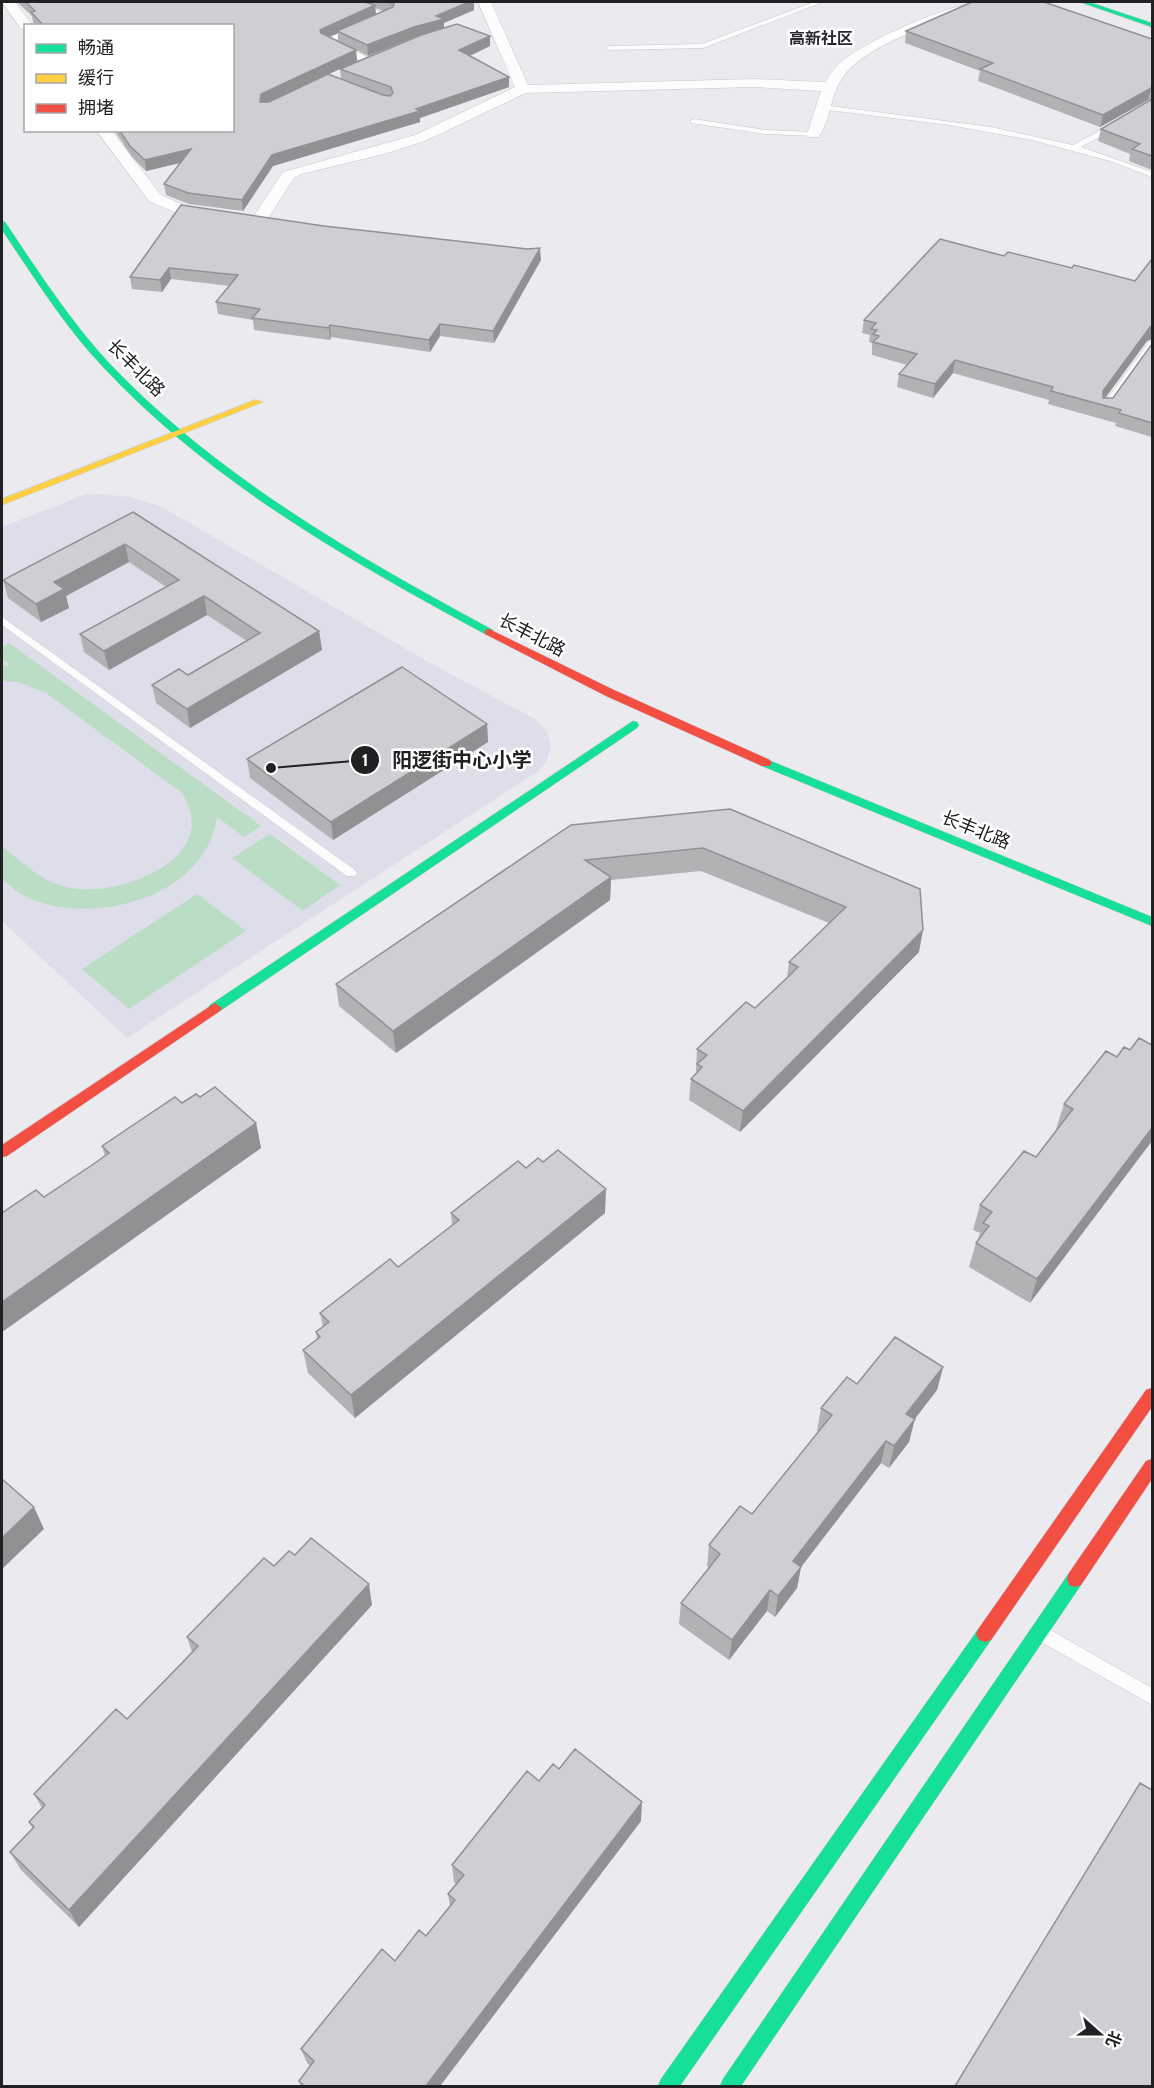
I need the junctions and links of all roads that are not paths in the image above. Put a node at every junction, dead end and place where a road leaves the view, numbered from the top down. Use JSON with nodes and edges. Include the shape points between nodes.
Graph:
{"nodes":[{"id":1,"x":8,"y":2,"type":"edge"},
{"id":2,"x":345,"y":2,"type":"edge"},
{"id":3,"x":484,"y":2,"type":"edge"},
{"id":4,"x":819,"y":2,"type":"edge"},
{"id":5,"x":981,"y":2,"type":"edge"},
{"id":6,"x":1083,"y":2,"type":"edge"},
{"id":7,"x":1119,"y":2,"type":"edge"},
{"id":8,"x":1152,"y":13,"type":"edge"},
{"id":9,"x":24,"y":24,"type":"edge"},
{"id":10,"x":1152,"y":25,"type":"edge"},
{"id":11,"x":610,"y":48,"type":"dead end"},
{"id":12,"x":378,"y":57,"type":"edge"},
{"id":13,"x":368,"y":61,"type":"junction"},
{"id":14,"x":358,"y":66,"type":"edge"},
{"id":15,"x":830,"y":87,"type":"junction"},
{"id":16,"x":523,"y":89,"type":"junction"},
{"id":17,"x":823,"y":107,"type":"junction"},
{"id":18,"x":1123,"y":120,"type":"edge"},
{"id":19,"x":694,"y":121,"type":"dead end"},
{"id":20,"x":104,"y":132,"type":"edge"},
{"id":21,"x":814,"y":134,"type":"joint"},
{"id":22,"x":1073,"y":148,"type":"junction"},
{"id":23,"x":1152,"y":175,"type":"edge"},
{"id":24,"x":226,"y":216,"type":"edge"},
{"id":25,"x":259,"y":220,"type":"edge"},
{"id":26,"x":2,"y":224,"type":"edge"},
{"id":27,"x":1152,"y":344,"type":"edge"},
{"id":28,"x":254,"y":398,"type":"dead end"},
{"id":29,"x":1105,"y":408,"type":"edge"},
{"id":30,"x":174,"y":430,"type":"junction"},
{"id":31,"x":149,"y":435,"type":"junction"},
{"id":32,"x":172,"y":454,"type":"dead end"},
{"id":33,"x":2,"y":492,"type":"edge"},
{"id":34,"x":2,"y":502,"type":"edge"},
{"id":35,"x":2,"y":620,"type":"edge"},
{"id":36,"x":633,"y":725,"type":"dead end"},
{"id":37,"x":351,"y":873,"type":"dead end"},
{"id":38,"x":1152,"y":922,"type":"edge"},
{"id":39,"x":2,"y":1152,"type":"edge"},
{"id":40,"x":1152,"y":1395,"type":"edge"},
{"id":41,"x":1152,"y":1466,"type":"edge"},
{"id":42,"x":1040,"y":1632,"type":"junction"},
{"id":43,"x":1152,"y":1697,"type":"edge"},
{"id":44,"x":668,"y":2086,"type":"edge"},
{"id":45,"x":730,"y":2086,"type":"edge"}],
"edges":[{"from":1,"to":9,"type":"street"},
{"from":2,"to":13,"type":"lane","via":[[389,15],[327,41]]},
{"from":3,"to":16,"type":"street"},
{"from":4,"to":11,"type":"lane","via":[[703,46]]},
{"from":5,"to":15,"type":"street","via":[[867,49],[847,62]]},
{"from":6,"to":10,"type":"street"},
{"from":7,"to":8,"type":"street"},
{"from":12,"to":13,"type":"lane"},
{"from":13,"to":14,"type":"lane"},
{"from":15,"to":16,"type":"street","via":[[754,83]]},
{"from":15,"to":17,"type":"street"},
{"from":16,"to":25,"type":"street","via":[[420,138],[296,171],[288,175]]},
{"from":17,"to":21,"type":"street"},
{"from":17,"to":22,"type":"lane","via":[[983,128]]},
{"from":18,"to":22,"type":"lane"},
{"from":19,"to":21,"type":"lane","via":[[766,132]]},
{"from":20,"to":24,"type":"street","via":[[154,198],[181,210]]},
{"from":22,"to":23,"type":"lane","via":[[1112,158]]},
{"from":26,"to":30,"type":"street","name":"长丰北路","via":[[95,354]]},
{"from":27,"to":29,"type":"lane"},
{"from":28,"to":30,"type":"street"},
{"from":30,"to":31,"type":"street"},
{"from":30,"to":38,"type":"street","name":"长丰北路","via":[[236,479],[342,550],[539,659],[711,738]]},
{"from":31,"to":32,"type":"street"},
{"from":31,"to":33,"type":"street"},
{"from":31,"to":34,"type":"street"},
{"from":35,"to":37,"type":"lane"},
{"from":36,"to":39,"type":"street"},
{"from":40,"to":44,"type":"street"},
{"from":41,"to":42,"type":"street"},
{"from":42,"to":43,"type":"lane"},
{"from":42,"to":45,"type":"street"}]}
